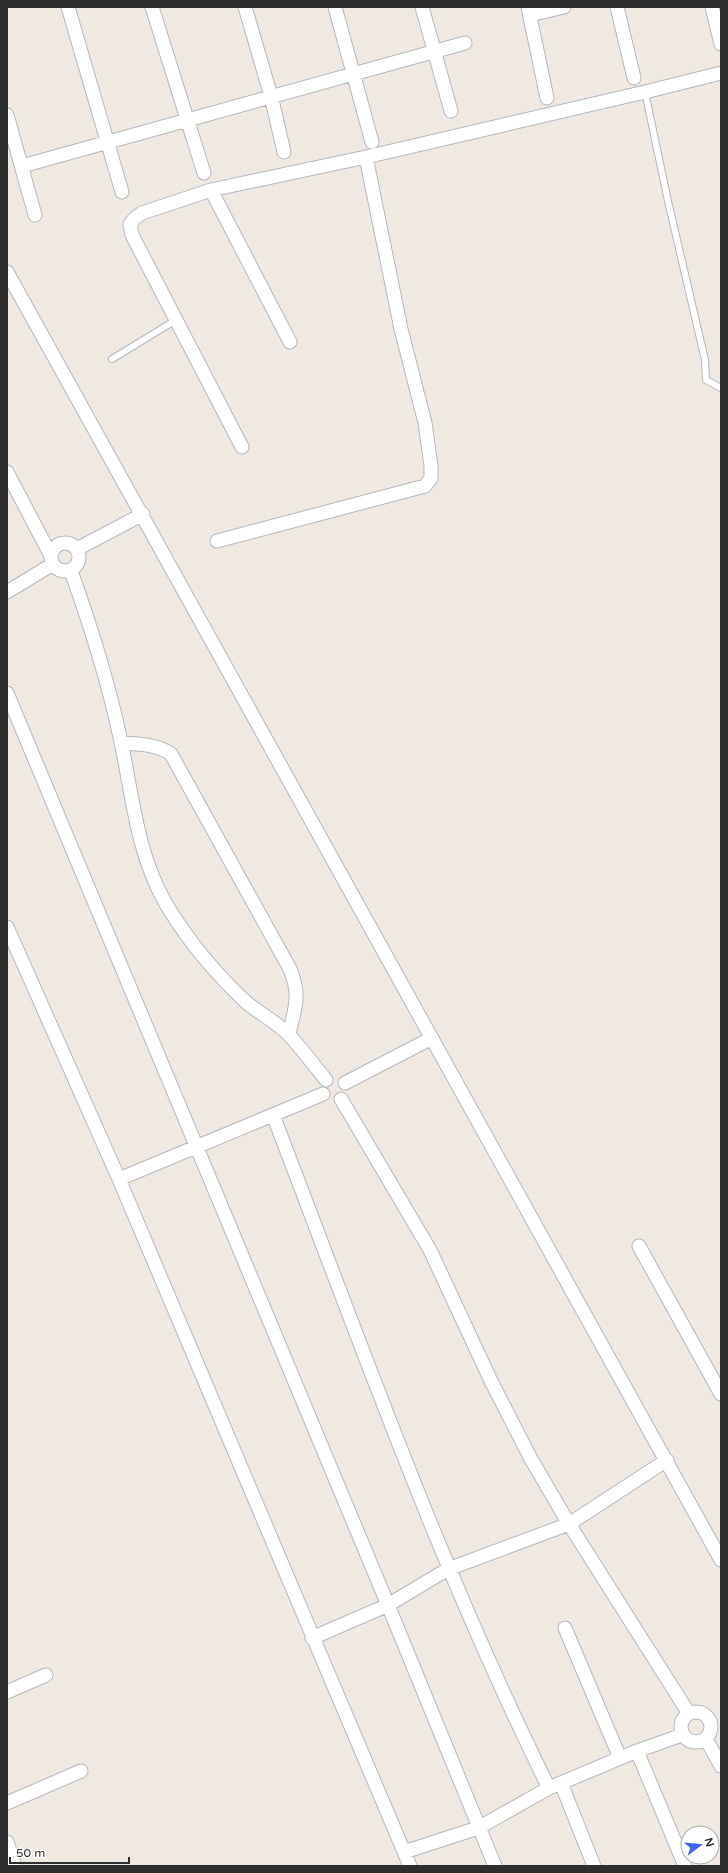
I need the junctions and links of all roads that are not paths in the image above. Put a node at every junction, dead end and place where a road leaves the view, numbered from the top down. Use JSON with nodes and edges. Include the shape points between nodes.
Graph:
{"nodes":[{"id":1,"x":68,"y":7,"type":"edge"},
{"id":2,"x":152,"y":7,"type":"edge"},
{"id":3,"x":245,"y":7,"type":"edge"},
{"id":4,"x":335,"y":7,"type":"edge"},
{"id":5,"x":422,"y":7,"type":"edge"},
{"id":6,"x":564,"y":7,"type":"edge"},
{"id":7,"x":617,"y":7,"type":"edge"},
{"id":8,"x":712,"y":7,"type":"edge"},
{"id":9,"x":529,"y":11,"type":"edge"},
{"id":10,"x":465,"y":43,"type":"dead end"},
{"id":11,"x":721,"y":44,"type":"edge"},
{"id":12,"x":435,"y":50,"type":"junction"},
{"id":13,"x":721,"y":73,"type":"edge"},
{"id":14,"x":354,"y":74,"type":"junction"},
{"id":15,"x":634,"y":78,"type":"dead end"},
{"id":16,"x":645,"y":92,"type":"junction"},
{"id":17,"x":271,"y":96,"type":"junction"},
{"id":18,"x":547,"y":98,"type":"dead end"},
{"id":19,"x":451,"y":111,"type":"dead end"},
{"id":20,"x":7,"y":115,"type":"edge"},
{"id":21,"x":188,"y":119,"type":"junction"},
{"id":22,"x":107,"y":142,"type":"junction"},
{"id":23,"x":372,"y":142,"type":"dead end"},
{"id":24,"x":284,"y":152,"type":"dead end"},
{"id":25,"x":366,"y":157,"type":"junction"},
{"id":26,"x":22,"y":166,"type":"junction"},
{"id":27,"x":204,"y":173,"type":"dead end"},
{"id":28,"x":211,"y":190,"type":"junction"},
{"id":29,"x":122,"y":192,"type":"dead end"},
{"id":30,"x":35,"y":215,"type":"dead end"},
{"id":31,"x":7,"y":272,"type":"edge"},
{"id":32,"x":176,"y":320,"type":"junction"},
{"id":33,"x":290,"y":342,"type":"dead end"},
{"id":34,"x":112,"y":359,"type":"dead end"},
{"id":35,"x":721,"y":388,"type":"edge"},
{"id":36,"x":242,"y":447,"type":"dead end"},
{"id":37,"x":7,"y":472,"type":"edge"},
{"id":38,"x":143,"y":514,"type":"junction"},
{"id":39,"x":217,"y":541,"type":"dead end"},
{"id":40,"x":77,"y":549,"type":"junction"},
{"id":41,"x":52,"y":559,"type":"junction"},
{"id":42,"x":70,"y":571,"type":"junction"},
{"id":43,"x":7,"y":592,"type":"edge"},
{"id":44,"x":7,"y":693,"type":"edge"},
{"id":45,"x":121,"y":743,"type":"junction"},
{"id":46,"x":7,"y":927,"type":"edge"},
{"id":47,"x":288,"y":1034,"type":"junction"},
{"id":48,"x":432,"y":1038,"type":"junction"},
{"id":49,"x":326,"y":1080,"type":"junction"},
{"id":50,"x":345,"y":1084,"type":"junction"},
{"id":51,"x":323,"y":1094,"type":"junction"},
{"id":52,"x":341,"y":1099,"type":"junction"},
{"id":53,"x":273,"y":1115,"type":"junction"},
{"id":54,"x":195,"y":1146,"type":"junction"},
{"id":55,"x":119,"y":1179,"type":"junction"},
{"id":56,"x":639,"y":1246,"type":"dead end"},
{"id":57,"x":721,"y":1394,"type":"edge"},
{"id":58,"x":667,"y":1460,"type":"junction"},
{"id":59,"x":568,"y":1524,"type":"junction"},
{"id":60,"x":721,"y":1560,"type":"edge"},
{"id":61,"x":448,"y":1569,"type":"junction"},
{"id":62,"x":388,"y":1605,"type":"junction"},
{"id":63,"x":565,"y":1628,"type":"dead end"},
{"id":64,"x":312,"y":1638,"type":"junction"},
{"id":65,"x":46,"y":1675,"type":"dead end"},
{"id":66,"x":7,"y":1692,"type":"edge"},
{"id":67,"x":688,"y":1712,"type":"junction"},
{"id":68,"x":716,"y":1717,"type":"edge"},
{"id":69,"x":682,"y":1735,"type":"junction"},
{"id":70,"x":706,"y":1739,"type":"junction"},
{"id":71,"x":637,"y":1751,"type":"junction"},
{"id":72,"x":620,"y":1758,"type":"junction"},
{"id":73,"x":721,"y":1766,"type":"edge"},
{"id":74,"x":81,"y":1771,"type":"dead end"},
{"id":75,"x":562,"y":1783,"type":"junction"},
{"id":76,"x":549,"y":1788,"type":"junction"},
{"id":77,"x":7,"y":1803,"type":"edge"},
{"id":78,"x":478,"y":1828,"type":"junction"},
{"id":79,"x":7,"y":1842,"type":"edge"},
{"id":80,"x":404,"y":1852,"type":"junction"},
{"id":81,"x":15,"y":1866,"type":"edge"},
{"id":82,"x":410,"y":1866,"type":"edge"},
{"id":83,"x":494,"y":1866,"type":"edge"},
{"id":84,"x":594,"y":1866,"type":"edge"},
{"id":85,"x":685,"y":1866,"type":"edge"}],
"edges":[{"from":1,"to":22,"type":"street"},
{"from":2,"to":21,"type":"street"},
{"from":3,"to":17,"type":"street"},
{"from":4,"to":14,"type":"street"},
{"from":5,"to":12,"type":"street"},
{"from":6,"to":9,"type":"street"},
{"from":7,"to":15,"type":"street"},
{"from":8,"to":11,"type":"street"},
{"from":9,"to":18,"type":"street"},
{"from":10,"to":12,"type":"street"},
{"from":12,"to":14,"type":"street"},
{"from":12,"to":19,"type":"street"},
{"from":13,"to":16,"type":"street"},
{"from":14,"to":17,"type":"street"},
{"from":14,"to":23,"type":"street"},
{"from":16,"to":25,"type":"street"},
{"from":16,"to":35,"type":"lane","via":[[705,360],[706,380]]},
{"from":17,"to":21,"type":"street"},
{"from":17,"to":24,"type":"street"},
{"from":20,"to":26,"type":"street"},
{"from":21,"to":22,"type":"street"},
{"from":21,"to":27,"type":"street"},
{"from":22,"to":26,"type":"street"},
{"from":22,"to":29,"type":"street"},
{"from":25,"to":28,"type":"street"},
{"from":25,"to":39,"type":"street","via":[[401,329],[425,424],[431,478],[425,486]]},
{"from":26,"to":30,"type":"street"},
{"from":28,"to":32,"type":"street","via":[[142,213],[130,224],[132,235]]},
{"from":28,"to":33,"type":"street"},
{"from":31,"to":38,"type":"street"},
{"from":32,"to":34,"type":"lane"},
{"from":32,"to":36,"type":"street"},
{"from":37,"to":41,"type":"street"},
{"from":38,"to":40,"type":"street"},
{"from":38,"to":48,"type":"street"},
{"from":40,"to":41,"type":"street","via":[[68,542],[57,544]]},
{"from":40,"to":42,"type":"street","via":[[80,558],[78,565]]},
{"from":41,"to":42,"type":"street","via":[[61,571]]},
{"from":41,"to":43,"type":"street"},
{"from":42,"to":45,"type":"street","via":[[107,683]]},
{"from":44,"to":54,"type":"street"},
{"from":45,"to":47,"type":"street","via":[[142,848],[153,879],[166,904],[189,940],[216,973],[247,1003]]},
{"from":45,"to":47,"type":"street","via":[[154,746],[171,754],[297,985],[297,1000]]},
{"from":46,"to":55,"type":"street"},
{"from":47,"to":49,"type":"street"},
{"from":48,"to":50,"type":"street"},
{"from":48,"to":58,"type":"street"},
{"from":49,"to":50,"type":"street","via":[[334,1077]]},
{"from":49,"to":51,"type":"street","via":[[322,1086]]},
{"from":50,"to":52,"type":"street","via":[[345,1094]]},
{"from":51,"to":52,"type":"street","via":[[334,1101]]},
{"from":51,"to":53,"type":"street"},
{"from":52,"to":59,"type":"street","via":[[430,1250],[491,1381]]},
{"from":53,"to":54,"type":"street"},
{"from":53,"to":61,"type":"street"},
{"from":54,"to":55,"type":"street"},
{"from":54,"to":62,"type":"street"},
{"from":55,"to":64,"type":"street"},
{"from":56,"to":57,"type":"street"},
{"from":58,"to":59,"type":"street"},
{"from":58,"to":60,"type":"street"},
{"from":59,"to":61,"type":"street"},
{"from":59,"to":67,"type":"street"},
{"from":61,"to":62,"type":"street"},
{"from":61,"to":76,"type":"street","via":[[515,1720]]},
{"from":62,"to":64,"type":"street"},
{"from":62,"to":78,"type":"street"},
{"from":63,"to":72,"type":"street"},
{"from":64,"to":80,"type":"street"},
{"from":65,"to":66,"type":"street"},
{"from":67,"to":68,"type":"street","via":[[700,1711]]},
{"from":67,"to":69,"type":"street","via":[[680,1723]]},
{"from":68,"to":70,"type":"street","via":[[712,1731]]},
{"from":69,"to":70,"type":"street","via":[[692,1742]]},
{"from":69,"to":71,"type":"street"},
{"from":70,"to":73,"type":"street"},
{"from":71,"to":72,"type":"street"},
{"from":71,"to":85,"type":"street"},
{"from":72,"to":75,"type":"street"},
{"from":74,"to":77,"type":"street"},
{"from":75,"to":76,"type":"street"},
{"from":75,"to":84,"type":"street"},
{"from":76,"to":78,"type":"street"},
{"from":78,"to":80,"type":"street"},
{"from":78,"to":83,"type":"street"},
{"from":79,"to":81,"type":"street"},
{"from":80,"to":82,"type":"street"}]}
